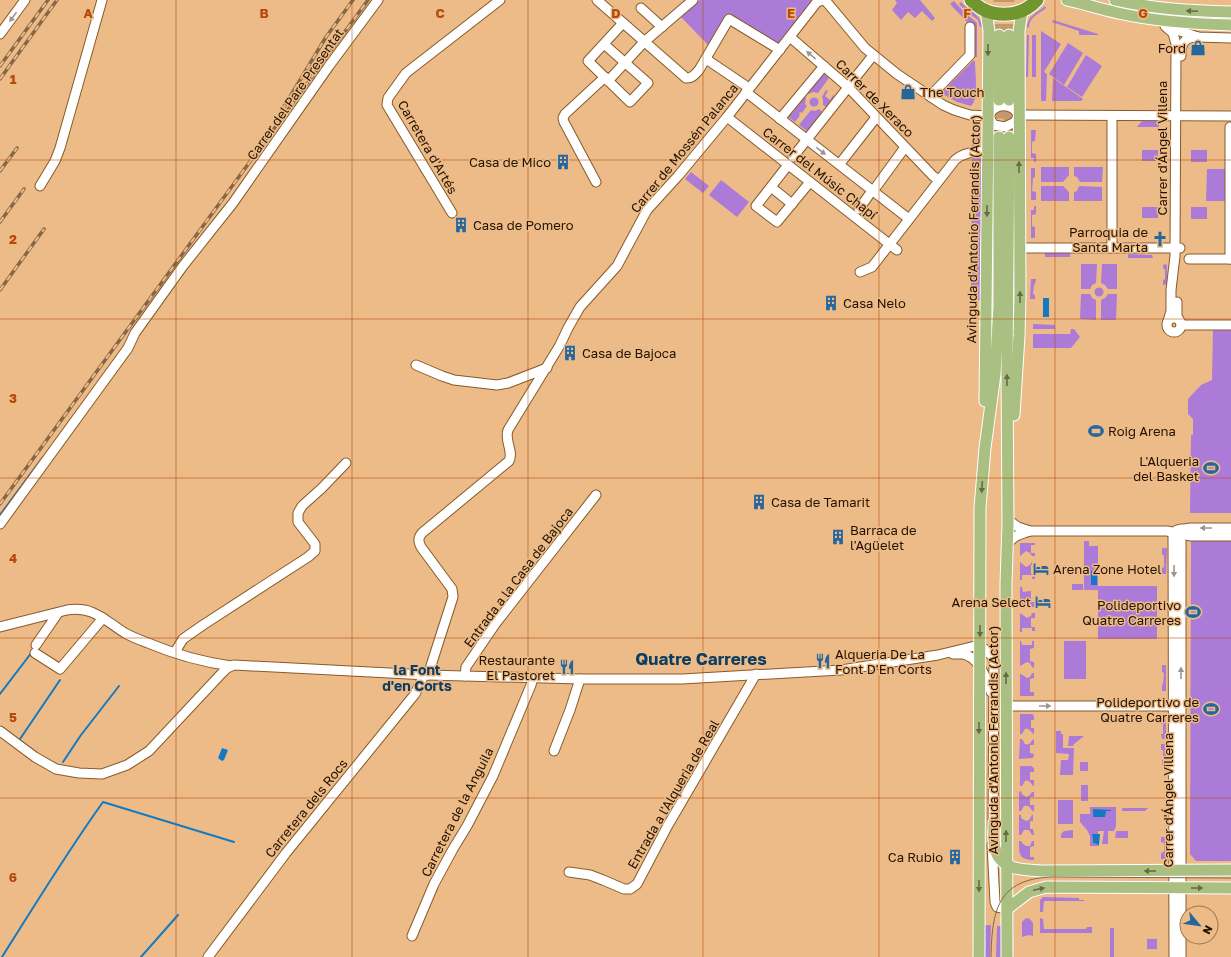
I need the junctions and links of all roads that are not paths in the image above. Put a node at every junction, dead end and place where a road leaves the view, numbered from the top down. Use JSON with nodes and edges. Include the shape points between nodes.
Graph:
{"nodes":[{"id":1,"x":25,"y":0,"type":"edge"},
{"id":2,"x":102,"y":0,"type":"edge"},
{"id":3,"x":378,"y":0,"type":"edge"},
{"id":4,"x":500,"y":0,"type":"edge"},
{"id":5,"x":692,"y":0,"type":"edge"},
{"id":6,"x":824,"y":0,"type":"edge"},
{"id":7,"x":971,"y":0,"type":"edge"},
{"id":8,"x":1037,"y":0,"type":"edge"},
{"id":9,"x":1066,"y":0,"type":"edge"},
{"id":10,"x":1115,"y":0,"type":"edge"},
{"id":11,"x":604,"y":2,"type":"edge"},
{"id":12,"x":682,"y":3,"type":"edge"},
{"id":13,"x":641,"y":8,"type":"dead end"},
{"id":14,"x":986,"y":11,"type":"junction"},
{"id":15,"x":1022,"y":11,"type":"junction"},
{"id":16,"x":1231,"y":12,"type":"edge"},
{"id":17,"x":623,"y":23,"type":"junction"},
{"id":18,"x":1231,"y":25,"type":"edge"},
{"id":19,"x":1165,"y":26,"type":"junction"},
{"id":20,"x":662,"y":27,"type":"junction"},
{"id":21,"x":970,"y":27,"type":"dead end"},
{"id":22,"x":0,"y":34,"type":"edge"},
{"id":23,"x":1004,"y":35,"type":"tunnel mouth"},
{"id":24,"x":790,"y":37,"type":"junction"},
{"id":25,"x":1198,"y":37,"type":"junction"},
{"id":26,"x":1231,"y":38,"type":"edge"},
{"id":27,"x":644,"y":42,"type":"junction"},
{"id":28,"x":604,"y":44,"type":"junction"},
{"id":29,"x":780,"y":50,"type":"junction"},
{"id":30,"x":871,"y":58,"type":"dead end"},
{"id":31,"x":706,"y":60,"type":"junction"},
{"id":32,"x":625,"y":63,"type":"junction"},
{"id":33,"x":824,"y":66,"type":"junction"},
{"id":34,"x":607,"y":79,"type":"junction"},
{"id":35,"x":747,"y":90,"type":"junction"},
{"id":36,"x":931,"y":97,"type":"junction"},
{"id":37,"x":1004,"y":100,"type":"tunnel mouth"},
{"id":38,"x":1019,"y":115,"type":"junction"},
{"id":39,"x":988,"y":116,"type":"junction"},
{"id":40,"x":1112,"y":116,"type":"junction"},
{"id":41,"x":1178,"y":116,"type":"junction"},
{"id":42,"x":1231,"y":116,"type":"edge"},
{"id":43,"x":727,"y":117,"type":"junction"},
{"id":44,"x":780,"y":119,"type":"junction"},
{"id":45,"x":874,"y":120,"type":"dead end"},
{"id":46,"x":1230,"y":126,"type":"edge"},
{"id":47,"x":807,"y":140,"type":"junction"},
{"id":48,"x":903,"y":150,"type":"dead end"},
{"id":49,"x":987,"y":151,"type":"junction"},
{"id":50,"x":842,"y":160,"type":"dead end"},
{"id":51,"x":791,"y":161,"type":"junction"},
{"id":52,"x":939,"y":180,"type":"junction"},
{"id":53,"x":596,"y":182,"type":"dead end"},
{"id":54,"x":810,"y":182,"type":"junction"},
{"id":55,"x":40,"y":186,"type":"dead end"},
{"id":56,"x":771,"y":187,"type":"junction"},
{"id":57,"x":876,"y":187,"type":"dead end"},
{"id":58,"x":869,"y":195,"type":"dead end"},
{"id":59,"x":792,"y":204,"type":"junction"},
{"id":60,"x":859,"y":209,"type":"dead end"},
{"id":61,"x":452,"y":214,"type":"dead end"},
{"id":62,"x":909,"y":219,"type":"junction"},
{"id":63,"x":889,"y":244,"type":"junction"},
{"id":64,"x":1020,"y":248,"type":"junction"},
{"id":65,"x":1112,"y":248,"type":"junction"},
{"id":66,"x":1178,"y":248,"type":"junction"},
{"id":67,"x":897,"y":250,"type":"dead end"},
{"id":68,"x":1189,"y":259,"type":"dead end"},
{"id":69,"x":1230,"y":259,"type":"edge"},
{"id":70,"x":860,"y":272,"type":"dead end"},
{"id":71,"x":1180,"y":322,"type":"junction"},
{"id":72,"x":1231,"y":325,"type":"edge"},
{"id":73,"x":416,"y":365,"type":"dead end"},
{"id":74,"x":547,"y":368,"type":"junction"},
{"id":75,"x":1007,"y":447,"type":"junction"},
{"id":76,"x":985,"y":448,"type":"junction"},
{"id":77,"x":346,"y":463,"type":"dead end"},
{"id":78,"x":596,"y":495,"type":"dead end"},
{"id":79,"x":1008,"y":520,"type":"junction"},
{"id":80,"x":0,"y":524,"type":"edge"},
{"id":81,"x":1231,"y":528,"type":"edge"},
{"id":82,"x":1030,"y":531,"type":"junction"},
{"id":83,"x":1179,"y":532,"type":"junction"},
{"id":84,"x":1231,"y":536,"type":"edge"},
{"id":85,"x":1007,"y":545,"type":"junction"},
{"id":86,"x":58,"y":613,"type":"junction"},
{"id":87,"x":103,"y":618,"type":"junction"},
{"id":88,"x":0,"y":627,"type":"edge"},
{"id":89,"x":980,"y":647,"type":"junction"},
{"id":90,"x":175,"y":652,"type":"junction"},
{"id":91,"x":938,"y":655,"type":"junction"},
{"id":92,"x":231,"y":666,"type":"junction"},
{"id":93,"x":980,"y":668,"type":"junction"},
{"id":94,"x":756,"y":674,"type":"junction"},
{"id":95,"x":426,"y":675,"type":"junction"},
{"id":96,"x":465,"y":676,"type":"junction"},
{"id":97,"x":532,"y":678,"type":"junction"},
{"id":98,"x":580,"y":679,"type":"junction"},
{"id":99,"x":1006,"y":706,"type":"junction"},
{"id":100,"x":1172,"y":706,"type":"junction"},
{"id":101,"x":993,"y":707,"type":"junction"},
{"id":102,"x":0,"y":731,"type":"edge"},
{"id":103,"x":554,"y":751,"type":"dead end"},
{"id":104,"x":994,"y":823,"type":"junction"},
{"id":105,"x":1007,"y":865,"type":"junction"},
{"id":106,"x":1231,"y":870,"type":"edge"},
{"id":107,"x":569,"y":872,"type":"dead end"},
{"id":108,"x":1177,"y":880,"type":"junction"},
{"id":109,"x":1231,"y":888,"type":"edge"},
{"id":110,"x":1007,"y":909,"type":"junction"},
{"id":111,"x":412,"y":936,"type":"dead end"},
{"id":112,"x":208,"y":957,"type":"edge"},
{"id":113,"x":979,"y":957,"type":"edge"},
{"id":114,"x":1007,"y":957,"type":"edge"},
{"id":115,"x":1174,"y":957,"type":"edge"},
{"id":116,"x":1181,"y":957,"type":"edge"}],
"edges":[{"from":1,"to":22,"type":"street","one_way":true},
{"from":2,"to":55,"type":"street","via":[[60,148]]},
{"from":3,"to":80,"type":"street","name":"Carrer del Pare Presentat","via":[[233,203],[174,278],[135,333],[128,348]]},
{"from":4,"to":61,"type":"street","name":"Carretera d'Artés","via":[[406,73],[388,98],[387,105]]},
{"from":5,"to":12,"type":"street"},
{"from":6,"to":24,"type":"street","name":"Carrer de Mossén Palanca","via":[[817,2]]},
{"from":6,"to":36,"type":"street","via":[[887,68]]},
{"from":7,"to":14,"type":"highway"},
{"from":8,"to":15,"type":"highway"},
{"from":9,"to":18,"type":"main road","via":[[1136,16],[1198,24]]},
{"from":9,"to":19,"type":"street","via":[[1075,7],[1099,14]]},
{"from":16,"to":10,"type":"main road","one_way":true,"via":[[1188,11]]},
{"from":11,"to":17,"type":"street"},
{"from":12,"to":20,"type":"street"},
{"from":13,"to":20,"type":"street"},
{"from":14,"to":15,"type":"highway","via":[[1004,14]]},
{"from":14,"to":39,"type":"main road","name":"Avinguda d'Antonio Ferrandis (Actor)","one_way":true,"via":[[989,31]]},
{"from":15,"to":38,"type":"main road","name":"Avinguda d'Antonio Ferrandis (Actor)","via":[[1019,31]]},
{"from":17,"to":27,"type":"street"},
{"from":17,"to":28,"type":"street"},
{"from":19,"to":25,"type":"street"},
{"from":19,"to":41,"type":"street","name":"Carrer d'Ángel Villena","via":[[1176,40]]},
{"from":20,"to":27,"type":"street"},
{"from":21,"to":36,"type":"street","via":[[970,55]]},
{"from":23,"to":37,"type":"main road"},
{"from":24,"to":29,"type":"street","name":"Carrer de Mossén Palanca"},
{"from":33,"to":24,"type":"street","name":"Carrer de Xeraco","one_way":true},
{"from":25,"to":26,"type":"street"},
{"from":25,"to":41,"type":"street","name":"Carrer d'Ángel Villena","via":[[1187,39],[1181,47]]},
{"from":27,"to":31,"type":"street","via":[[686,78],[694,76]]},
{"from":27,"to":32,"type":"street"},
{"from":28,"to":32,"type":"street"},
{"from":28,"to":34,"type":"street","via":[[588,61]]},
{"from":29,"to":31,"type":"street","via":[[729,19]]},
{"from":29,"to":35,"type":"street","name":"Carrer de Mossén Palanca"},
{"from":30,"to":47,"type":"street"},
{"from":31,"to":35,"type":"street"},
{"from":32,"to":34,"type":"street"},
{"from":32,"to":34,"type":"street","via":[[648,83],[630,102]]},
{"from":33,"to":44,"type":"street"},
{"from":33,"to":52,"type":"street","name":"Carrer de Xeraco","via":[[852,90]]},
{"from":34,"to":53,"type":"street","via":[[563,118]]},
{"from":35,"to":43,"type":"street","name":"Carrer de Mossén Palanca"},
{"from":35,"to":44,"type":"street"},
{"from":36,"to":39,"type":"street","via":[[962,113]]},
{"from":38,"to":39,"type":"street","via":[[1010,106],[1001,106],[993,109]]},
{"from":38,"to":39,"type":"street","via":[[1015,122],[1005,127],[994,125]]},
{"from":38,"to":40,"type":"street"},
{"from":64,"to":38,"type":"main road","name":"Avinguda d'Antonio Ferrandis (Actor)","one_way":true},
{"from":39,"to":49,"type":"main road","name":"Avinguda d'Antonio Ferrandis (Actor)"},
{"from":40,"to":41,"type":"street"},
{"from":40,"to":65,"type":"street"},
{"from":41,"to":42,"type":"street"},
{"from":41,"to":66,"type":"street","name":"Carrer d'Ángel Villena"},
{"from":43,"to":51,"type":"street","name":"Carrer del Músic Chapí"},
{"from":43,"to":74,"type":"street","name":"Carrer de Mossén Palanca","via":[[647,210],[617,266],[580,307]]},
{"from":44,"to":47,"type":"street"},
{"from":45,"to":50,"type":"street"},
{"from":46,"to":69,"type":"street"},
{"from":47,"to":51,"type":"street"},
{"from":47,"to":62,"type":"street","one_way":true},
{"from":48,"to":57,"type":"street"},
{"from":49,"to":52,"type":"street","via":[[969,152],[959,156]]},
{"from":49,"to":76,"type":"main road","name":"Avinguda d'Antonio Ferrandis (Actor)","one_way":true},
{"from":51,"to":54,"type":"street","name":"Carrer del Músic Chapí"},
{"from":51,"to":56,"type":"street"},
{"from":52,"to":62,"type":"street"},
{"from":54,"to":59,"type":"street"},
{"from":54,"to":63,"type":"street","name":"Carrer del Músic Chapí"},
{"from":56,"to":59,"type":"street"},
{"from":56,"to":59,"type":"street","via":[[756,206],[777,222]]},
{"from":58,"to":60,"type":"street"},
{"from":62,"to":63,"type":"street"},
{"from":63,"to":67,"type":"street","name":"Carrer del Músic Chapí"},
{"from":63,"to":70,"type":"street","via":[[872,266]]},
{"from":64,"to":65,"type":"street"},
{"from":75,"to":64,"type":"main road","name":"Avinguda d'Antonio Ferrandis (Actor)","one_way":true,"via":[[1013,424],[1016,386]]},
{"from":65,"to":66,"type":"street"},
{"from":66,"to":71,"type":"street","name":"Carrer d'Ángel Villena","via":[[1180,261],[1176,291],[1177,316]]},
{"from":66,"to":71,"type":"street","name":"Carrer d'Ángel Villena","via":[[1167,325],[1175,332],[1179,330]]},
{"from":68,"to":69,"type":"street"},
{"from":71,"to":72,"type":"street"},
{"from":73,"to":74,"type":"street","via":[[454,380],[493,385],[508,384]]},
{"from":74,"to":95,"type":"street","name":"Carrer de Mossén Palanca","via":[[507,433],[511,455],[509,461],[419,537],[421,547],[452,589],[453,597]]},
{"from":75,"to":76,"type":"main road","name":"Avinguda d'Antonio Ferrandis (Actor)","one_way":true,"via":[[1004,137],[995,374]]},
{"from":75,"to":79,"type":"main road","name":"Avinguda d'Antonio Ferrandis (Actor)"},
{"from":76,"to":89,"type":"main road","name":"Avinguda d'Antonio Ferrandis (Actor)","one_way":true,"via":[[980,508]]},
{"from":77,"to":90,"type":"street","via":[[298,513],[298,522],[315,544],[314,551],[203,625],[183,640]]},
{"from":78,"to":96,"type":"street","name":"Entrada a la Casa de Bajoca","via":[[496,623],[466,667]]},
{"from":79,"to":82,"type":"street"},
{"from":79,"to":85,"type":"main road","name":"Avinguda d'Antonio Ferrandis (Actor)"},
{"from":81,"to":83,"type":"street","one_way":true},
{"from":82,"to":83,"type":"street"},
{"from":82,"to":85,"type":"street","via":[[1018,535]]},
{"from":83,"to":84,"type":"street"},
{"from":83,"to":100,"type":"street","name":"Carrer d'Ángel Villena","one_way":true},
{"from":108,"to":83,"type":"street","name":"Carrer d'Ángel Villena","one_way":true},
{"from":99,"to":85,"type":"main road","name":"Avinguda d'Antonio Ferrandis (Actor)","one_way":true},
{"from":86,"to":87,"type":"street","via":[[81,609]]},
{"from":86,"to":87,"type":"street","via":[[35,649],[60,669]]},
{"from":86,"to":88,"type":"street"},
{"from":87,"to":90,"type":"street","via":[[127,634]]},
{"from":89,"to":91,"type":"street"},
{"from":89,"to":93,"type":"main road","name":"Avinguda d'Antonio Ferrandis (Actor)"},
{"from":89,"to":101,"type":"street","name":"Avinguda d'Antonio Ferrandis (Actor)","via":[[990,654],[994,662]]},
{"from":90,"to":92,"type":"street"},
{"from":91,"to":93,"type":"street","via":[[962,654]]},
{"from":91,"to":94,"type":"street","via":[[841,670]]},
{"from":92,"to":95,"type":"street"},
{"from":92,"to":102,"type":"street","via":[[149,751],[127,765],[102,774],[56,769]]},
{"from":93,"to":101,"type":"street","name":"Avinguda d'Antonio Ferrandis (Actor)","via":[[991,690]]},
{"from":93,"to":113,"type":"main road","name":"Avinguda d'Antonio Ferrandis (Actor)","one_way":true},
{"from":94,"to":98,"type":"street","via":[[682,679]]},
{"from":94,"to":107,"type":"street","name":"Entrada a l'Alqueria de Real","via":[[667,827],[637,884],[630,889],[624,889],[590,875]]},
{"from":95,"to":96,"type":"street"},
{"from":95,"to":112,"type":"street","name":"Carretera dels Rocs","via":[[415,694],[290,848]]},
{"from":96,"to":97,"type":"street"},
{"from":97,"to":98,"type":"street"},
{"from":97,"to":111,"type":"street","name":"Carretera de la Anguila","via":[[493,776],[434,884]]},
{"from":98,"to":103,"type":"street"},
{"from":99,"to":100,"type":"street","one_way":true},
{"from":105,"to":99,"type":"main road","name":"Avinguda d'Antonio Ferrandis (Actor)","one_way":true},
{"from":100,"to":108,"type":"street","name":"Carrer d'Ángel Villena"},
{"from":101,"to":104,"type":"street","name":"Avinguda d'Antonio Ferrandis (Actor)"},
{"from":104,"to":105,"type":"main road","name":"Avinguda d'Antonio Ferrandis (Actor)","via":[[996,852]]},
{"from":104,"to":110,"type":"street","name":"Avinguda d'Antonio Ferrandis (Actor)","via":[[994,896],[997,907]]},
{"from":108,"to":105,"type":"main road","one_way":true,"via":[[1044,872]]},
{"from":105,"to":110,"type":"main road","name":"Avinguda d'Antonio Ferrandis (Actor)"},
{"from":106,"to":108,"type":"main road"},
{"from":108,"to":109,"type":"main road","one_way":true},
{"from":110,"to":108,"type":"main road","one_way":true,"via":[[1029,892],[1044,888]]},
{"from":108,"to":115,"type":"street"},
{"from":108,"to":116,"type":"street"},
{"from":110,"to":114,"type":"main road","name":"Avinguda d'Antonio Ferrandis (Actor)"}]}
